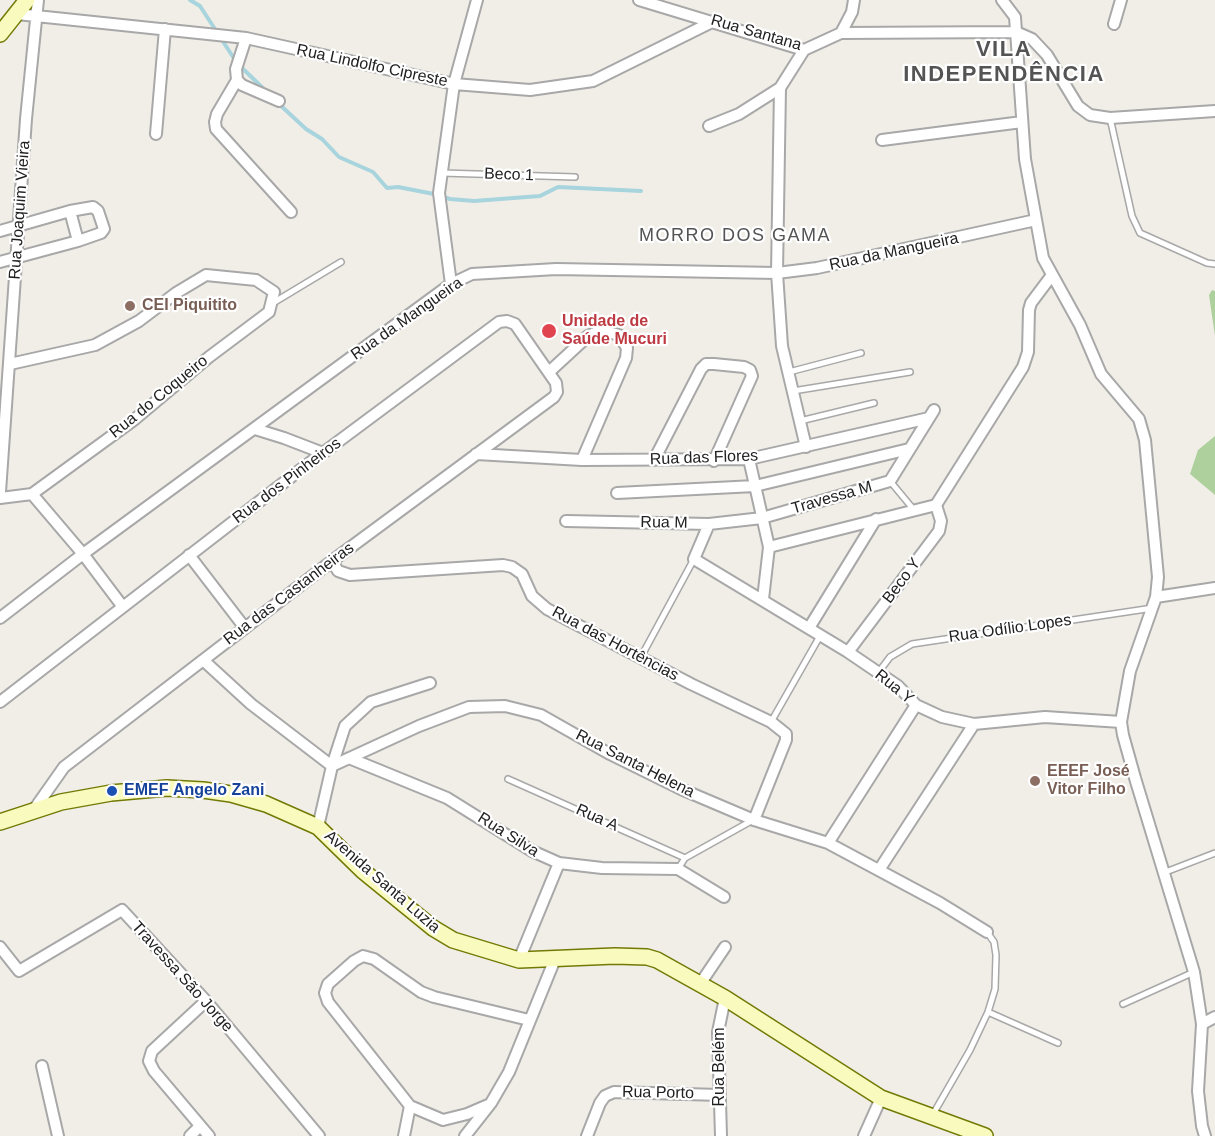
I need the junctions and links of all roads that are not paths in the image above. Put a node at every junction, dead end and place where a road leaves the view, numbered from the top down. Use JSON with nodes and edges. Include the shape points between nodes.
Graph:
{"nodes":[{"id":1,"x":27,"y":0,"type":"edge"},
{"id":2,"x":38,"y":0,"type":"edge"},
{"id":3,"x":477,"y":0,"type":"edge"},
{"id":4,"x":639,"y":0,"type":"edge"},
{"id":5,"x":854,"y":0,"type":"edge"},
{"id":6,"x":1002,"y":0,"type":"edge"},
{"id":7,"x":1121,"y":0,"type":"edge"},
{"id":8,"x":17,"y":14,"type":"junction"},
{"id":9,"x":38,"y":15,"type":"junction"},
{"id":10,"x":714,"y":21,"type":"junction"},
{"id":11,"x":1114,"y":24,"type":"dead end"},
{"id":12,"x":165,"y":29,"type":"junction"},
{"id":13,"x":1016,"y":32,"type":"junction"},
{"id":14,"x":841,"y":33,"type":"junction"},
{"id":15,"x":0,"y":34,"type":"edge"},
{"id":16,"x":246,"y":38,"type":"junction"},
{"id":17,"x":804,"y":50,"type":"junction"},
{"id":18,"x":237,"y":80,"type":"junction"},
{"id":19,"x":454,"y":84,"type":"junction"},
{"id":20,"x":780,"y":88,"type":"junction"},
{"id":21,"x":279,"y":101,"type":"dead end"},
{"id":22,"x":1215,"y":111,"type":"edge"},
{"id":23,"x":1110,"y":118,"type":"junction"},
{"id":24,"x":1022,"y":122,"type":"junction"},
{"id":25,"x":709,"y":126,"type":"dead end"},
{"id":26,"x":156,"y":134,"type":"dead end"},
{"id":27,"x":882,"y":140,"type":"dead end"},
{"id":28,"x":442,"y":173,"type":"junction"},
{"id":29,"x":575,"y":177,"type":"dead end"},
{"id":30,"x":70,"y":211,"type":"junction"},
{"id":31,"x":291,"y":212,"type":"dead end"},
{"id":32,"x":1036,"y":220,"type":"junction"},
{"id":33,"x":19,"y":226,"type":"junction"},
{"id":34,"x":0,"y":231,"type":"edge"},
{"id":35,"x":78,"y":241,"type":"junction"},
{"id":36,"x":17,"y":257,"type":"junction"},
{"id":37,"x":0,"y":262,"type":"edge"},
{"id":38,"x":341,"y":262,"type":"dead end"},
{"id":39,"x":1215,"y":264,"type":"edge"},
{"id":40,"x":777,"y":273,"type":"junction"},
{"id":41,"x":1052,"y":275,"type":"junction"},
{"id":42,"x":451,"y":284,"type":"junction"},
{"id":43,"x":271,"y":304,"type":"junction"},
{"id":44,"x":861,"y":353,"type":"dead end"},
{"id":45,"x":10,"y":364,"type":"junction"},
{"id":46,"x":549,"y":372,"type":"junction"},
{"id":47,"x":789,"y":372,"type":"junction"},
{"id":48,"x":910,"y":372,"type":"dead end"},
{"id":49,"x":793,"y":391,"type":"junction"},
{"id":50,"x":557,"y":392,"type":"joint"},
{"id":51,"x":874,"y":403,"type":"dead end"},
{"id":52,"x":932,"y":414,"type":"joint"},
{"id":53,"x":800,"y":421,"type":"junction"},
{"id":54,"x":255,"y":429,"type":"junction"},
{"id":55,"x":806,"y":447,"type":"junction"},
{"id":56,"x":909,"y":449,"type":"junction"},
{"id":57,"x":323,"y":453,"type":"junction"},
{"id":58,"x":476,"y":454,"type":"junction"},
{"id":59,"x":749,"y":459,"type":"junction"},
{"id":60,"x":582,"y":460,"type":"junction"},
{"id":61,"x":654,"y":460,"type":"junction"},
{"id":62,"x":714,"y":461,"type":"junction"},
{"id":63,"x":890,"y":481,"type":"junction"},
{"id":64,"x":755,"y":486,"type":"junction"},
{"id":65,"x":0,"y":492,"type":"edge"},
{"id":66,"x":618,"y":493,"type":"dead end"},
{"id":67,"x":32,"y":494,"type":"junction"},
{"id":68,"x":0,"y":498,"type":"edge"},
{"id":69,"x":936,"y":505,"type":"junction"},
{"id":70,"x":914,"y":510,"type":"junction"},
{"id":71,"x":762,"y":518,"type":"junction"},
{"id":72,"x":876,"y":519,"type":"junction"},
{"id":73,"x":566,"y":521,"type":"dead end"},
{"id":74,"x":709,"y":524,"type":"junction"},
{"id":75,"x":769,"y":547,"type":"junction"},
{"id":76,"x":83,"y":554,"type":"junction"},
{"id":77,"x":189,"y":555,"type":"junction"},
{"id":78,"x":694,"y":559,"type":"junction"},
{"id":79,"x":332,"y":561,"type":"junction"},
{"id":80,"x":1215,"y":588,"type":"edge"},
{"id":81,"x":763,"y":599,"type":"junction"},
{"id":82,"x":1155,"y":602,"type":"junction"},
{"id":83,"x":123,"y":607,"type":"junction"},
{"id":84,"x":0,"y":618,"type":"edge"},
{"id":85,"x":245,"y":628,"type":"junction"},
{"id":86,"x":809,"y":628,"type":"junction"},
{"id":87,"x":820,"y":636,"type":"junction"},
{"id":88,"x":848,"y":652,"type":"junction"},
{"id":89,"x":640,"y":657,"type":"junction"},
{"id":90,"x":203,"y":660,"type":"junction"},
{"id":91,"x":878,"y":673,"type":"junction"},
{"id":92,"x":430,"y":683,"type":"dead end"},
{"id":93,"x":0,"y":702,"type":"edge"},
{"id":94,"x":916,"y":705,"type":"junction"},
{"id":95,"x":771,"y":722,"type":"junction"},
{"id":96,"x":1121,"y":722,"type":"junction"},
{"id":97,"x":974,"y":724,"type":"junction"},
{"id":98,"x":349,"y":758,"type":"junction"},
{"id":99,"x":332,"y":766,"type":"junction"},
{"id":100,"x":508,"y":779,"type":"dead end"},
{"id":101,"x":33,"y":811,"type":"junction"},
{"id":102,"x":754,"y":820,"type":"junction"},
{"id":103,"x":0,"y":822,"type":"edge"},
{"id":104,"x":318,"y":827,"type":"junction"},
{"id":105,"x":828,"y":843,"type":"junction"},
{"id":106,"x":1215,"y":853,"type":"edge"},
{"id":107,"x":685,"y":858,"type":"junction"},
{"id":108,"x":559,"y":863,"type":"junction"},
{"id":109,"x":678,"y":869,"type":"junction"},
{"id":110,"x":879,"y":870,"type":"junction"},
{"id":111,"x":1163,"y":873,"type":"junction"},
{"id":112,"x":724,"y":897,"type":"dead end"},
{"id":113,"x":987,"y":932,"type":"joint"},
{"id":114,"x":0,"y":946,"type":"edge"},
{"id":115,"x":725,"y":947,"type":"dead end"},
{"id":116,"x":555,"y":959,"type":"junction"},
{"id":117,"x":519,"y":960,"type":"junction"},
{"id":118,"x":1194,"y":972,"type":"junction"},
{"id":119,"x":700,"y":984,"type":"junction"},
{"id":120,"x":724,"y":998,"type":"junction"},
{"id":121,"x":206,"y":1001,"type":"junction"},
{"id":122,"x":1123,"y":1004,"type":"dead end"},
{"id":123,"x":988,"y":1012,"type":"junction"},
{"id":124,"x":1215,"y":1017,"type":"edge"},
{"id":125,"x":529,"y":1020,"type":"junction"},
{"id":126,"x":1202,"y":1024,"type":"junction"},
{"id":127,"x":1058,"y":1043,"type":"dead end"},
{"id":128,"x":42,"y":1066,"type":"dead end"},
{"id":129,"x":720,"y":1095,"type":"junction"},
{"id":130,"x":881,"y":1098,"type":"junction"},
{"id":131,"x":491,"y":1103,"type":"junction"},
{"id":132,"x":410,"y":1106,"type":"junction"},
{"id":133,"x":932,"y":1117,"type":"junction"},
{"id":134,"x":200,"y":1126,"type":"junction"},
{"id":135,"x":58,"y":1136,"type":"edge"},
{"id":136,"x":190,"y":1136,"type":"edge"},
{"id":137,"x":209,"y":1136,"type":"edge"},
{"id":138,"x":319,"y":1136,"type":"edge"},
{"id":139,"x":404,"y":1136,"type":"edge"},
{"id":140,"x":465,"y":1136,"type":"edge"},
{"id":141,"x":587,"y":1136,"type":"edge"},
{"id":142,"x":721,"y":1136,"type":"edge"},
{"id":143,"x":864,"y":1136,"type":"edge"},
{"id":144,"x":985,"y":1136,"type":"edge"},
{"id":145,"x":1205,"y":1136,"type":"edge"}],
"edges":[{"from":1,"to":8,"type":"street"},
{"from":2,"to":9,"type":"street","name":"Rua Joaquim Vieira"},
{"from":3,"to":19,"type":"street"},
{"from":4,"to":10,"type":"street","name":"Rua Santana"},
{"from":5,"to":14,"type":"street"},
{"from":6,"to":13,"type":"street","via":[[1015,17]]},
{"from":7,"to":11,"type":"street"},
{"from":8,"to":9,"type":"street","name":"Rua Lindolfo Cipreste"},
{"from":8,"to":15,"type":"street"},
{"from":9,"to":12,"type":"street","name":"Rua Lindolfo Cipreste"},
{"from":9,"to":33,"type":"street","name":"Rua Joaquim Vieira"},
{"from":10,"to":17,"type":"street","name":"Rua Santana"},
{"from":10,"to":19,"type":"street","name":"Rua Lindolfo Cipreste","via":[[593,81],[530,90]]},
{"from":12,"to":16,"type":"street","name":"Rua Lindolfo Cipreste"},
{"from":12,"to":26,"type":"street"},
{"from":13,"to":14,"type":"street","name":"Rua Santana"},
{"from":13,"to":23,"type":"street","via":[[1032,39],[1047,55],[1081,109]]},
{"from":13,"to":24,"type":"street"},
{"from":14,"to":17,"type":"street","name":"Rua Santana"},
{"from":16,"to":18,"type":"street","via":[[236,69]]},
{"from":16,"to":19,"type":"street","name":"Rua Lindolfo Cipreste"},
{"from":17,"to":20,"type":"street"},
{"from":18,"to":21,"type":"street"},
{"from":18,"to":31,"type":"street","via":[[217,114],[216,129]]},
{"from":19,"to":28,"type":"street"},
{"from":20,"to":25,"type":"street","via":[[740,114]]},
{"from":20,"to":40,"type":"street"},
{"from":22,"to":23,"type":"street"},
{"from":23,"to":39,"type":"lane","via":[[1132,216],[1140,233]]},
{"from":24,"to":27,"type":"street"},
{"from":24,"to":32,"type":"street","via":[[1024,159]]},
{"from":28,"to":29,"type":"lane","name":"Beco 1"},
{"from":28,"to":42,"type":"street","via":[[439,193]]},
{"from":30,"to":33,"type":"street"},
{"from":30,"to":35,"type":"street"},
{"from":30,"to":35,"type":"street","via":[[96,208],[104,229]]},
{"from":32,"to":40,"type":"street","name":"Rua da Mangueira","via":[[817,268]]},
{"from":32,"to":41,"type":"street","via":[[1043,258]]},
{"from":33,"to":34,"type":"street"},
{"from":33,"to":36,"type":"street","name":"Rua Joaquim Vieira"},
{"from":35,"to":36,"type":"street"},
{"from":36,"to":37,"type":"street"},
{"from":36,"to":45,"type":"street","name":"Rua Joaquim Vieira"},
{"from":38,"to":43,"type":"lane"},
{"from":40,"to":42,"type":"street","name":"Rua da Mangueira","via":[[556,269],[472,274]]},
{"from":40,"to":47,"type":"street","via":[[782,346]]},
{"from":41,"to":69,"type":"street","via":[[1031,303],[1028,352],[1023,367]]},
{"from":41,"to":82,"type":"street","via":[[1101,374],[1133,410],[1142,428],[1158,576]]},
{"from":42,"to":54,"type":"street","name":"Rua da Mangueira"},
{"from":43,"to":45,"type":"street","name":"Rua do Coqueiro","via":[[274,292],[256,280],[206,275],[139,321],[95,345]]},
{"from":43,"to":67,"type":"street","name":"Rua do Coqueiro","via":[[269,312],[135,419]]},
{"from":44,"to":47,"type":"lane"},
{"from":45,"to":65,"type":"street","name":"Rua Joaquim Vieira"},
{"from":46,"to":50,"type":"street","name":"Rua dos Pinheiros"},
{"from":46,"to":57,"type":"street","name":"Rua dos Pinheiros","via":[[515,324],[499,322]]},
{"from":46,"to":60,"type":"street","via":[[597,332],[619,336],[627,348]]},
{"from":47,"to":49,"type":"street"},
{"from":48,"to":49,"type":"lane"},
{"from":49,"to":53,"type":"street"},
{"from":50,"to":58,"type":"street","name":"Rua das Castanheiras"},
{"from":51,"to":53,"type":"lane"},
{"from":52,"to":55,"type":"street","name":"Rua das Flores"},
{"from":52,"to":56,"type":"street","name":"Travessa M"},
{"from":53,"to":55,"type":"street"},
{"from":54,"to":57,"type":"street"},
{"from":54,"to":76,"type":"street","name":"Rua da Mangueira"},
{"from":55,"to":59,"type":"street","name":"Rua das Flores"},
{"from":56,"to":63,"type":"street","name":"Travessa M"},
{"from":56,"to":64,"type":"street"},
{"from":57,"to":77,"type":"street","name":"Rua dos Pinheiros"},
{"from":58,"to":60,"type":"street","name":"Rua das Flores"},
{"from":58,"to":79,"type":"street","name":"Rua das Castanheiras"},
{"from":59,"to":62,"type":"street","name":"Rua das Flores"},
{"from":59,"to":64,"type":"street"},
{"from":60,"to":61,"type":"street","name":"Rua das Flores"},
{"from":61,"to":62,"type":"street","name":"Rua das Flores"},
{"from":61,"to":62,"type":"street","via":[[701,369],[706,364],[744,367],[752,376]]},
{"from":63,"to":70,"type":"lane"},
{"from":63,"to":71,"type":"street","name":"Travessa M"},
{"from":64,"to":66,"type":"street"},
{"from":64,"to":71,"type":"street"},
{"from":67,"to":68,"type":"street"},
{"from":67,"to":76,"type":"street"},
{"from":69,"to":70,"type":"street"},
{"from":69,"to":88,"type":"street","name":"Beco Y","via":[[941,521],[939,531]]},
{"from":70,"to":72,"type":"street"},
{"from":71,"to":74,"type":"street","name":"Rua M"},
{"from":71,"to":75,"type":"street"},
{"from":72,"to":75,"type":"street"},
{"from":72,"to":86,"type":"street"},
{"from":73,"to":74,"type":"street","name":"Rua M"},
{"from":74,"to":78,"type":"street"},
{"from":75,"to":81,"type":"street"},
{"from":76,"to":83,"type":"street"},
{"from":76,"to":84,"type":"street","name":"Rua da Mangueira"},
{"from":77,"to":83,"type":"street","name":"Rua dos Pinheiros"},
{"from":77,"to":85,"type":"street"},
{"from":78,"to":81,"type":"street","name":"Rua Y"},
{"from":78,"to":89,"type":"lane"},
{"from":79,"to":85,"type":"street","name":"Rua das Castanheiras"},
{"from":79,"to":89,"type":"street","name":"Rua das Hortências","via":[[338,571],[350,575],[512,567],[522,574],[539,603]]},
{"from":80,"to":82,"type":"street","name":"Rua Odílio Lopes"},
{"from":81,"to":86,"type":"street","name":"Rua Y"},
{"from":82,"to":91,"type":"lane","name":"Rua Odílio Lopes","via":[[912,644],[890,657]]},
{"from":82,"to":96,"type":"street","via":[[1130,671]]},
{"from":83,"to":93,"type":"street","name":"Rua dos Pinheiros"},
{"from":85,"to":90,"type":"street","name":"Rua das Castanheiras"},
{"from":86,"to":87,"type":"street","name":"Rua Y"},
{"from":87,"to":88,"type":"street","name":"Rua Y"},
{"from":87,"to":95,"type":"lane"},
{"from":88,"to":91,"type":"street","name":"Rua Y"},
{"from":89,"to":95,"type":"street","name":"Rua das Hortências"},
{"from":90,"to":99,"type":"street","via":[[251,704]]},
{"from":90,"to":101,"type":"street","name":"Rua das Castanheiras","via":[[64,767]]},
{"from":91,"to":94,"type":"street","name":"Rua Y"},
{"from":92,"to":99,"type":"street","via":[[370,702],[345,726]]},
{"from":94,"to":97,"type":"street","name":"Rua Y","via":[[942,717]]},
{"from":94,"to":105,"type":"street"},
{"from":95,"to":102,"type":"street","via":[[786,734],[786,740]]},
{"from":96,"to":97,"type":"street","name":"Rua Y","via":[[1045,717]]},
{"from":96,"to":111,"type":"street"},
{"from":97,"to":110,"type":"street"},
{"from":98,"to":99,"type":"street","name":"Rua Santa Helena"},
{"from":98,"to":102,"type":"street","name":"Rua Santa Helena","via":[[469,708],[505,706],[541,714],[681,789]]},
{"from":98,"to":108,"type":"street","name":"Rua Silva","via":[[455,802],[532,851]]},
{"from":99,"to":104,"type":"street"},
{"from":100,"to":107,"type":"lane","name":"Rua A"},
{"from":101,"to":103,"type":"street","name":"Avenida Santa Luzia"},
{"from":101,"to":104,"type":"street","name":"Avenida Santa Luzia","via":[[111,793],[166,788],[203,790],[266,804]]},
{"from":102,"to":105,"type":"street","name":"Rua Santa Helena"},
{"from":102,"to":107,"type":"lane"},
{"from":104,"to":117,"type":"street","name":"Avenida Santa Luzia","via":[[363,871],[443,935]]},
{"from":105,"to":110,"type":"street","name":"Rua Santa Helena"},
{"from":106,"to":111,"type":"lane"},
{"from":107,"to":109,"type":"lane"},
{"from":108,"to":109,"type":"street","name":"Rua Silva"},
{"from":108,"to":117,"type":"street"},
{"from":109,"to":112,"type":"street"},
{"from":110,"to":113,"type":"street","name":"Rua Santa Helena"},
{"from":111,"to":118,"type":"street"},
{"from":113,"to":123,"type":"lane","via":[[994,942],[996,962],[995,989]]},
{"from":114,"to":121,"type":"street","name":"Travessa São Jorge","via":[[19,971],[123,910]]},
{"from":115,"to":119,"type":"street"},
{"from":116,"to":117,"type":"street","name":"Avenida Santa Luzia"},
{"from":116,"to":119,"type":"street","name":"Avenida Santa Luzia","via":[[647,957]]},
{"from":116,"to":125,"type":"street"},
{"from":118,"to":122,"type":"lane"},
{"from":118,"to":126,"type":"street"},
{"from":119,"to":120,"type":"street","name":"Avenida Santa Luzia"},
{"from":120,"to":129,"type":"street","name":"Rua Belém","via":[[718,1032]]},
{"from":120,"to":130,"type":"street","name":"Avenida Santa Luzia"},
{"from":121,"to":134,"type":"street","via":[[152,1051],[149,1061]]},
{"from":121,"to":138,"type":"street","name":"Travessa São Jorge"},
{"from":123,"to":127,"type":"lane"},
{"from":123,"to":133,"type":"lane"},
{"from":124,"to":126,"type":"street"},
{"from":125,"to":131,"type":"street","via":[[509,1072]]},
{"from":125,"to":132,"type":"street","via":[[434,997],[374,959],[363,956],[354,961],[328,984],[328,1002]]},
{"from":126,"to":145,"type":"street","via":[[1198,1091]]},
{"from":128,"to":135,"type":"street"},
{"from":129,"to":141,"type":"street","name":"Rua Porto","via":[[614,1092],[600,1103]]},
{"from":129,"to":142,"type":"street","name":"Rua Belém"},
{"from":130,"to":133,"type":"street","name":"Avenida Santa Luzia"},
{"from":130,"to":143,"type":"street"},
{"from":131,"to":132,"type":"street","via":[[442,1120]]},
{"from":131,"to":140,"type":"street"},
{"from":132,"to":139,"type":"street"},
{"from":133,"to":144,"type":"street","name":"Avenida Santa Luzia"},
{"from":134,"to":136,"type":"street"},
{"from":134,"to":137,"type":"street"}]}
